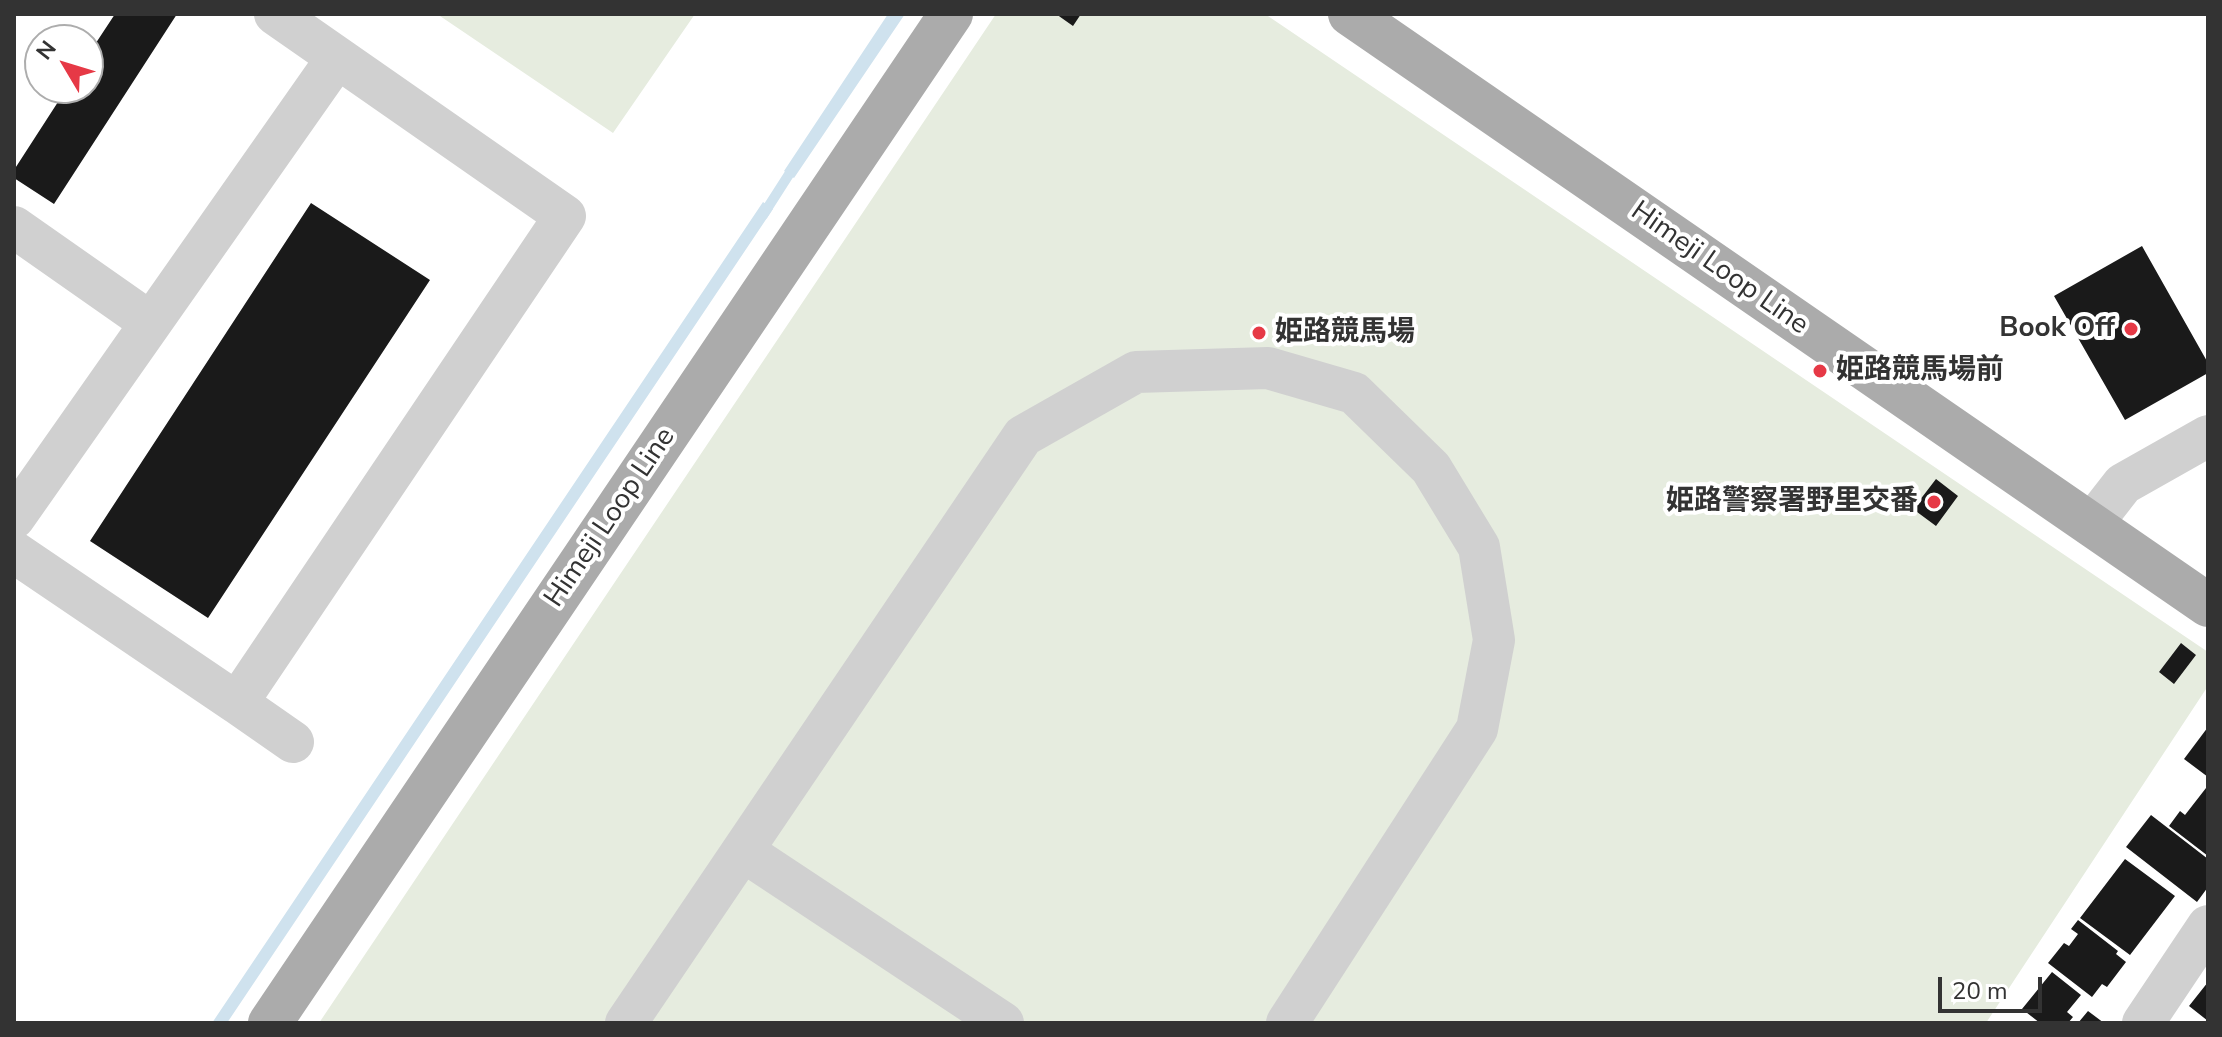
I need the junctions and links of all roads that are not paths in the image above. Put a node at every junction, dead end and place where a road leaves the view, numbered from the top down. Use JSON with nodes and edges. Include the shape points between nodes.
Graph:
{"nodes":[{"id":1,"x":275,"y":14,"type":"edge"},
{"id":2,"x":951,"y":14,"type":"edge"},
{"id":3,"x":1350,"y":14,"type":"edge"},
{"id":4,"x":337,"y":58,"type":"junction"},
{"id":5,"x":14,"y":227,"type":"edge"},
{"id":6,"x":151,"y":323,"type":"junction"},
{"id":7,"x":2208,"y":436,"type":"edge"},
{"id":8,"x":14,"y":518,"type":"edge"},
{"id":9,"x":2091,"y":525,"type":"junction"},
{"id":10,"x":14,"y":552,"type":"edge"},
{"id":11,"x":2208,"y":605,"type":"edge"},
{"id":12,"x":237,"y":703,"type":"junction"},
{"id":13,"x":293,"y":742,"type":"dead end"},
{"id":14,"x":743,"y":851,"type":"junction"},
{"id":15,"x":2208,"y":926,"type":"edge"},
{"id":16,"x":270,"y":1023,"type":"edge"},
{"id":17,"x":626,"y":1023,"type":"edge"},
{"id":18,"x":1003,"y":1023,"type":"edge"},
{"id":19,"x":1287,"y":1023,"type":"edge"},
{"id":20,"x":2143,"y":1023,"type":"edge"}],
"edges":[{"from":1,"to":4,"type":"street"},
{"from":2,"to":16,"type":"main road","name":"Himeji Loop Line"},
{"from":3,"to":9,"type":"main road","name":"Himeji Loop Line"},
{"from":4,"to":6,"type":"street"},
{"from":4,"to":12,"type":"street","via":[[565,216]]},
{"from":5,"to":6,"type":"street"},
{"from":6,"to":8,"type":"street"},
{"from":7,"to":9,"type":"street","via":[[2123,484]]},
{"from":9,"to":11,"type":"main road","name":"Himeji Loop Line"},
{"from":10,"to":12,"type":"street"},
{"from":12,"to":13,"type":"street"},
{"from":14,"to":17,"type":"street"},
{"from":14,"to":18,"type":"street"},
{"from":14,"to":19,"type":"street","via":[[1023,436],[1136,372],[1268,368],[1354,393],[1431,468],[1479,547],[1494,640],[1477,729]]},
{"from":15,"to":20,"type":"street"}]}
